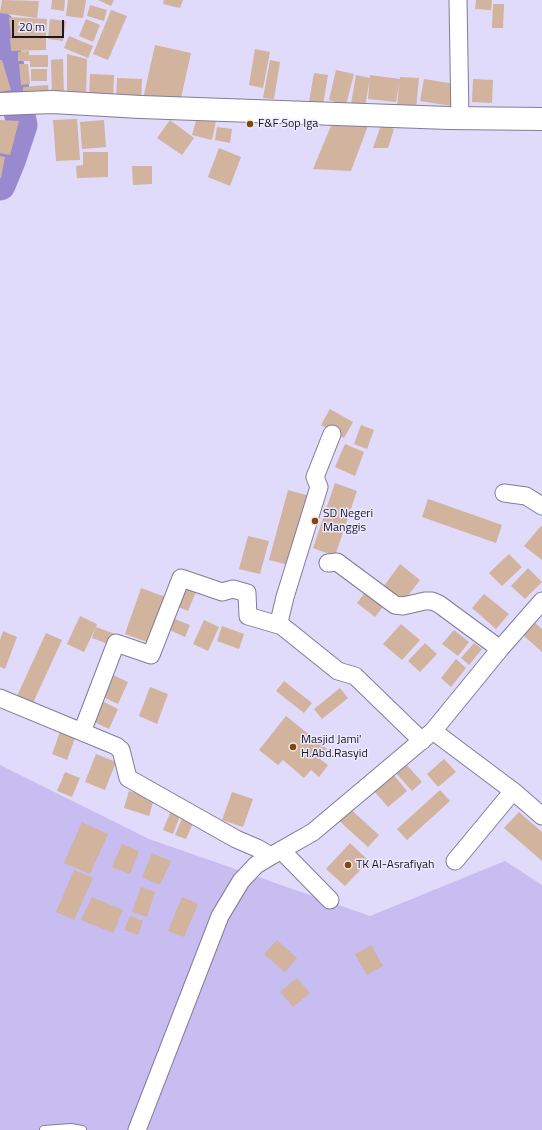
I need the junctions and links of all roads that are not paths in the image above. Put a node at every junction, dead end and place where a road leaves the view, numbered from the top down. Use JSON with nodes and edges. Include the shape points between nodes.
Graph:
{"nodes":[{"id":1,"x":458,"y":0,"type":"edge"},
{"id":2,"x":12,"y":104,"type":"edge"},
{"id":3,"x":460,"y":119,"type":"junction"},
{"id":4,"x":542,"y":119,"type":"edge"},
{"id":5,"x":332,"y":434,"type":"dead end"},
{"id":6,"x":504,"y":493,"type":"dead end"},
{"id":7,"x":542,"y":506,"type":"edge"},
{"id":8,"x":328,"y":563,"type":"dead end"},
{"id":9,"x":542,"y":601,"type":"edge"},
{"id":10,"x":282,"y":626,"type":"junction"},
{"id":11,"x":500,"y":649,"type":"junction"},
{"id":12,"x":0,"y":698,"type":"edge"},
{"id":13,"x":82,"y":732,"type":"junction"},
{"id":14,"x":428,"y":736,"type":"junction"},
{"id":15,"x":513,"y":791,"type":"junction"},
{"id":16,"x":542,"y":816,"type":"edge"},
{"id":17,"x":276,"y":853,"type":"junction"},
{"id":18,"x":455,"y":861,"type":"dead end"},
{"id":19,"x":330,"y":900,"type":"dead end"},
{"id":20,"x":44,"y":1130,"type":"edge"},
{"id":21,"x":82,"y":1130,"type":"edge"},
{"id":22,"x":137,"y":1130,"type":"edge"}],
"edges":[{"from":1,"to":3,"type":"street"},
{"from":2,"to":3,"type":"street","via":[[52,102]]},
{"from":3,"to":4,"type":"street"},
{"from":5,"to":10,"type":"street","via":[[315,477],[319,487],[279,619]]},
{"from":6,"to":7,"type":"street","via":[[526,496]]},
{"from":8,"to":11,"type":"street","via":[[337,562],[395,606],[425,601],[439,604]]},
{"from":9,"to":11,"type":"street"},
{"from":10,"to":13,"type":"street","via":[[248,616],[247,593],[233,589],[222,592],[181,578],[151,655],[116,643]]},
{"from":10,"to":14,"type":"street","via":[[338,671],[355,676]]},
{"from":11,"to":14,"type":"street"},
{"from":12,"to":13,"type":"street"},
{"from":13,"to":17,"type":"street","via":[[121,750],[128,778],[236,839]]},
{"from":14,"to":15,"type":"street"},
{"from":14,"to":17,"type":"street","via":[[313,832]]},
{"from":15,"to":16,"type":"street"},
{"from":15,"to":18,"type":"street"},
{"from":17,"to":19,"type":"street"},
{"from":17,"to":22,"type":"street","via":[[248,872],[220,916]]},
{"from":20,"to":21,"type":"lane"}]}
